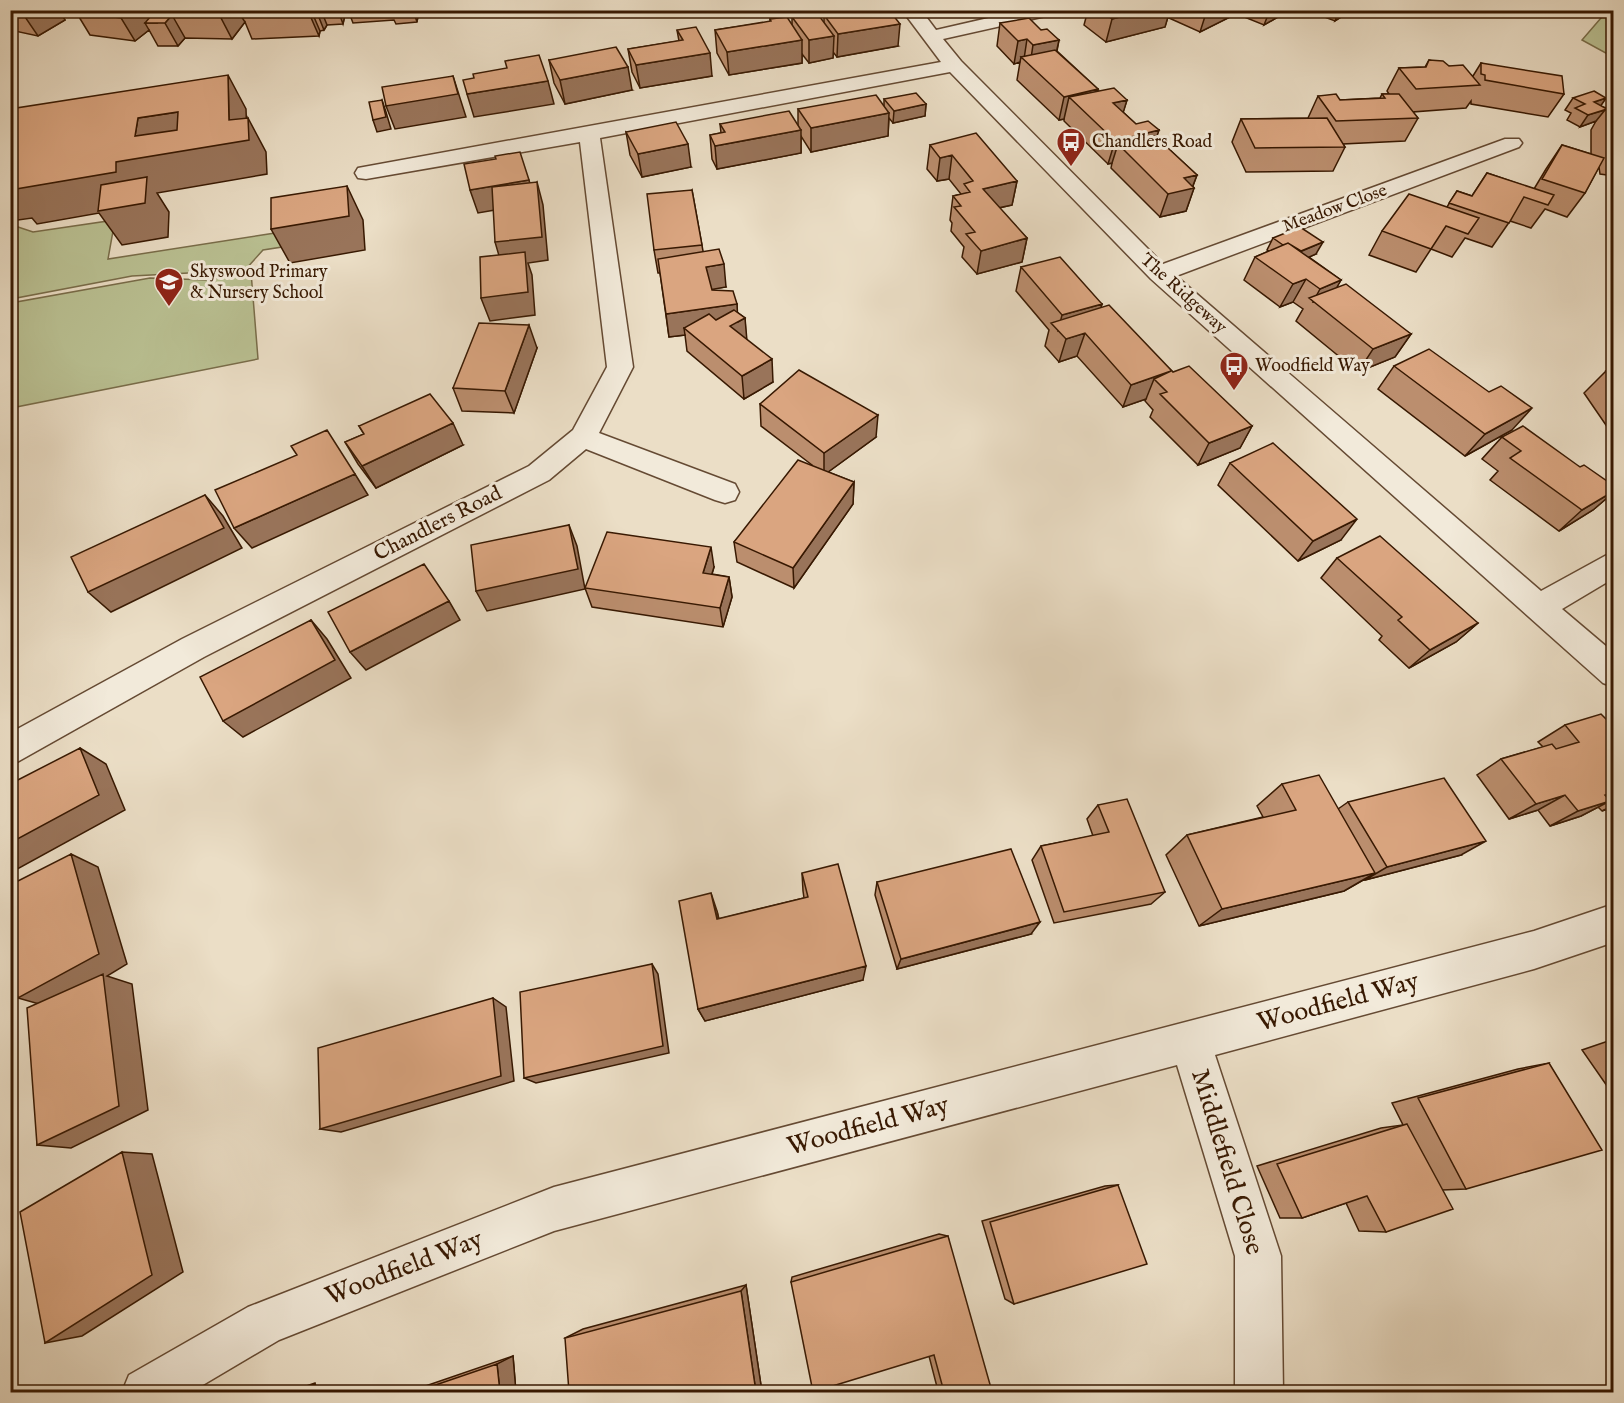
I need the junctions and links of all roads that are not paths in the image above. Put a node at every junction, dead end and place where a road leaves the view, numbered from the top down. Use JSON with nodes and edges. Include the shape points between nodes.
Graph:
{"nodes":[{"id":1,"x":911,"y":10,"type":"edge"},
{"id":2,"x":1050,"y":10,"type":"edge"},
{"id":3,"x":932,"y":36,"type":"junction"},
{"id":4,"x":954,"y":65,"type":"junction"},
{"id":5,"x":589,"y":134,"type":"junction"},
{"id":6,"x":1512,"y":143,"type":"dead end"},
{"id":7,"x":366,"y":173,"type":"dead end"},
{"id":8,"x":1158,"y":274,"type":"junction"},
{"id":9,"x":583,"y":437,"type":"junction"},
{"id":10,"x":726,"y":492,"type":"dead end"},
{"id":11,"x":1614,"y":563,"type":"edge"},
{"id":12,"x":1540,"y":607,"type":"junction"},
{"id":13,"x":1614,"y":673,"type":"edge"},
{"id":14,"x":10,"y":751,"type":"edge"},
{"id":15,"x":1614,"y":923,"type":"edge"},
{"id":16,"x":1190,"y":1041,"type":"junction"},
{"id":17,"x":146,"y":1392,"type":"edge"},
{"id":18,"x":1259,"y":1392,"type":"edge"}],
"edges":[{"from":1,"to":3,"type":"street","name":"The Ridgeway"},
{"from":2,"to":3,"type":"street"},
{"from":3,"to":4,"type":"street","name":"The Ridgeway"},
{"from":4,"to":5,"type":"street"},
{"from":4,"to":8,"type":"street","name":"The Ridgeway"},
{"from":5,"to":7,"type":"street"},
{"from":5,"to":9,"type":"street","name":"Chandlers Road","via":[[620,367]]},
{"from":6,"to":8,"type":"street","name":"Meadow Close"},
{"from":8,"to":12,"type":"street","name":"The Ridgeway"},
{"from":9,"to":10,"type":"street"},
{"from":9,"to":14,"type":"street","name":"Chandlers Road","via":[[539,473],[193,648]]},
{"from":11,"to":12,"type":"street"},
{"from":12,"to":13,"type":"street","name":"The Ridgeway"},
{"from":15,"to":16,"type":"street","name":"Woodfield Way","via":[[1534,950]]},
{"from":16,"to":17,"type":"street","name":"Woodfield Way","via":[[554,1209],[264,1323]]},
{"from":16,"to":18,"type":"street","name":"Middlefield Close","via":[[1258,1256]]}]}
